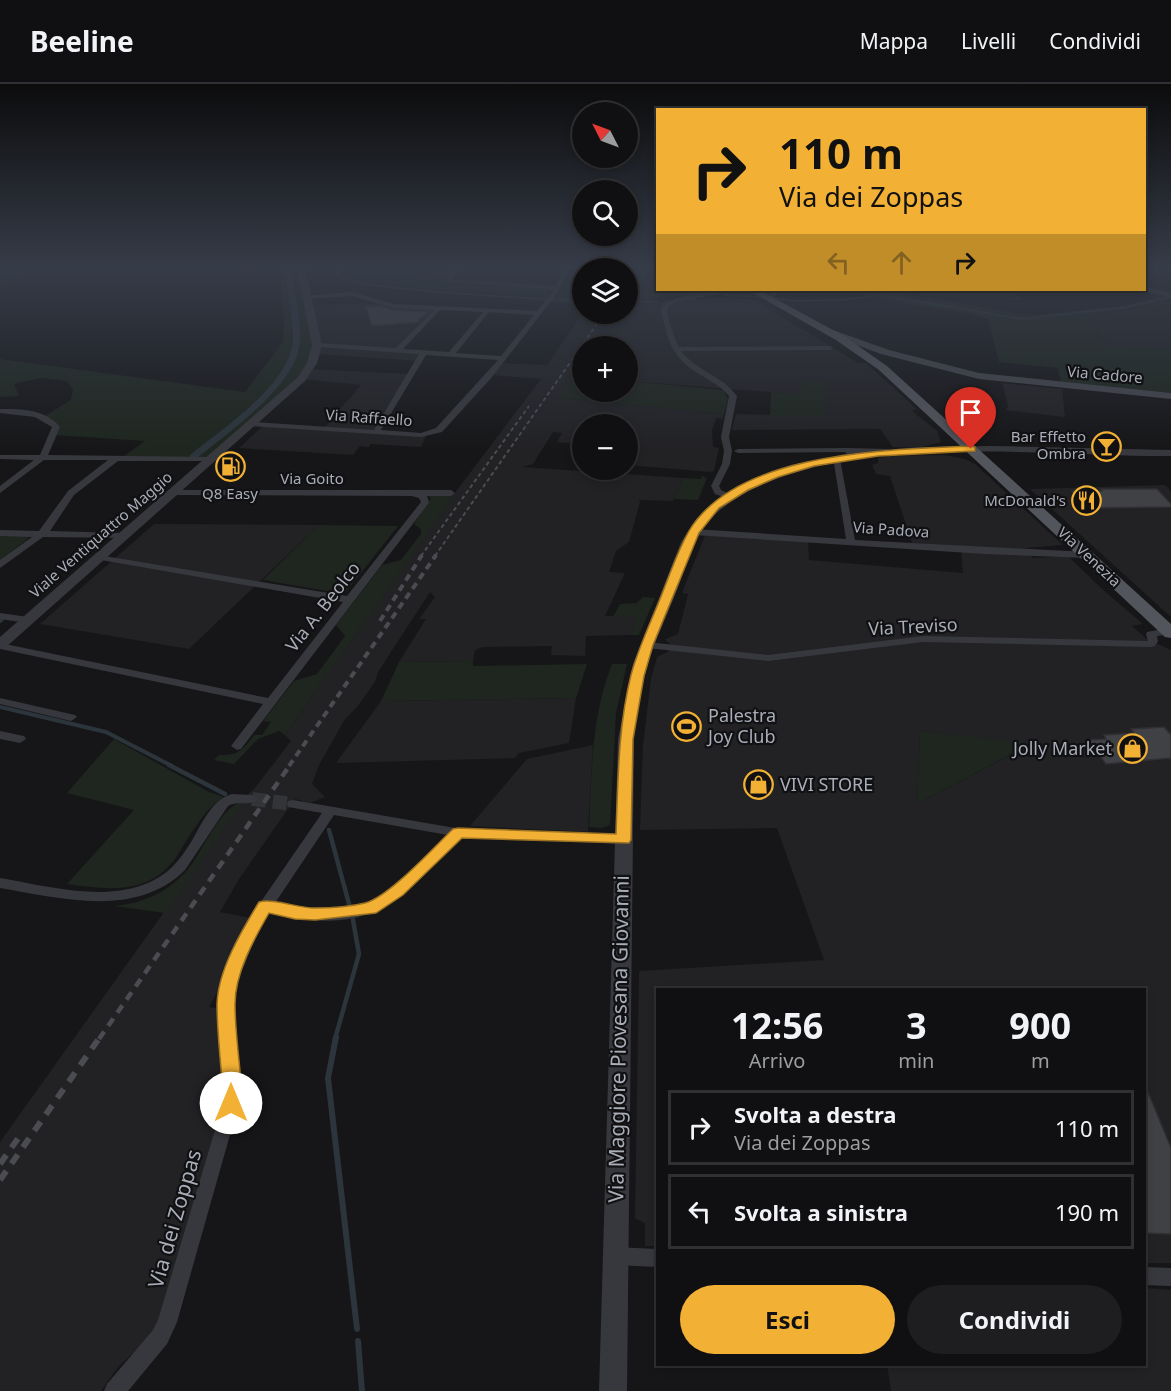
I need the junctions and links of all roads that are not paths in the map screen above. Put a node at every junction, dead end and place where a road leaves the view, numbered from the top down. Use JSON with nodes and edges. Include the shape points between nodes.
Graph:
{"nodes":[{"id":1,"x":313,"y":329,"type":"edge"},
{"id":2,"x":419,"y":329,"type":"edge"},
{"id":3,"x":471,"y":329,"type":"edge"},
{"id":4,"x":525,"y":329,"type":"edge"},
{"id":5,"x":669,"y":329,"type":"edge"},
{"id":6,"x":825,"y":329,"type":"edge"},
{"id":7,"x":830,"y":332,"type":"junction"},
{"id":8,"x":317,"y":345,"type":"junction"},
{"id":9,"x":830,"y":348,"type":"dead end"},
{"id":10,"x":675,"y":349,"type":"junction"},
{"id":11,"x":398,"y":350,"type":"junction"},
{"id":12,"x":424,"y":352,"type":"junction"},
{"id":13,"x":451,"y":354,"type":"junction"},
{"id":14,"x":899,"y":357,"type":"junction"},
{"id":15,"x":502,"y":358,"type":"junction"},
{"id":16,"x":873,"y":361,"type":"junction"},
{"id":17,"x":914,"y":365,"type":"junction"},
{"id":18,"x":966,"y":373,"type":"junction"},
{"id":19,"x":892,"y":376,"type":"junction"},
{"id":20,"x":1171,"y":396,"type":"edge"},
{"id":21,"x":0,"y":411,"type":"edge"},
{"id":22,"x":253,"y":424,"type":"junction"},
{"id":23,"x":376,"y":432,"type":"junction"},
{"id":24,"x":953,"y":432,"type":"junction"},
{"id":25,"x":971,"y":449,"type":"junction"},
{"id":26,"x":1004,"y":449,"type":"junction"},
{"id":27,"x":738,"y":451,"type":"dead end"},
{"id":28,"x":930,"y":451,"type":"junction"},
{"id":29,"x":850,"y":453,"type":"junction"},
{"id":30,"x":1171,"y":453,"type":"edge"},
{"id":31,"x":0,"y":457,"type":"edge"},
{"id":32,"x":43,"y":457,"type":"junction"},
{"id":33,"x":116,"y":458,"type":"junction"},
{"id":34,"x":212,"y":459,"type":"junction"},
{"id":35,"x":836,"y":459,"type":"junction"},
{"id":36,"x":990,"y":465,"type":"junction"},
{"id":37,"x":0,"y":490,"type":"edge"},
{"id":38,"x":174,"y":493,"type":"junction"},
{"id":39,"x":412,"y":493,"type":"junction"},
{"id":40,"x":451,"y":493,"type":"dead end"},
{"id":41,"x":730,"y":496,"type":"junction"},
{"id":42,"x":694,"y":532,"type":"junction"},
{"id":43,"x":0,"y":533,"type":"edge"},
{"id":44,"x":42,"y":533,"type":"junction"},
{"id":45,"x":125,"y":536,"type":"junction"},
{"id":46,"x":852,"y":542,"type":"junction"},
{"id":47,"x":1087,"y":555,"type":"junction"},
{"id":48,"x":101,"y":557,"type":"junction"},
{"id":49,"x":0,"y":565,"type":"edge"},
{"id":50,"x":350,"y":600,"type":"junction"},
{"id":51,"x":0,"y":616,"type":"edge"},
{"id":52,"x":28,"y":620,"type":"junction"},
{"id":53,"x":1170,"y":632,"type":"edge"},
{"id":54,"x":647,"y":645,"type":"junction"},
{"id":55,"x":0,"y":646,"type":"edge"},
{"id":56,"x":0,"y":701,"type":"edge"},
{"id":57,"x":271,"y":702,"type":"junction"},
{"id":58,"x":71,"y":717,"type":"dead end"},
{"id":59,"x":0,"y":735,"type":"edge"},
{"id":60,"x":20,"y":739,"type":"dead end"},
{"id":61,"x":237,"y":746,"type":"dead end"},
{"id":62,"x":252,"y":799,"type":"tunnel mouth"},
{"id":63,"x":293,"y":804,"type":"tunnel mouth"},
{"id":64,"x":330,"y":811,"type":"junction"},
{"id":65,"x":458,"y":833,"type":"junction"},
{"id":66,"x":623,"y":840,"type":"junction"},
{"id":67,"x":0,"y":884,"type":"edge"},
{"id":68,"x":265,"y":906,"type":"junction"},
{"id":69,"x":614,"y":1256,"type":"junction"},
{"id":70,"x":656,"y":1258,"type":"edge"},
{"id":71,"x":1146,"y":1276,"type":"edge"},
{"id":72,"x":1171,"y":1277,"type":"edge"},
{"id":73,"x":114,"y":1391,"type":"edge"},
{"id":74,"x":613,"y":1391,"type":"edge"}],
"edges":[{"from":1,"to":8,"type":"street"},
{"from":2,"to":11,"type":"street"},
{"from":3,"to":13,"type":"street"},
{"from":4,"to":15,"type":"street","name":"Via Raffaello"},
{"from":5,"to":10,"type":"street"},
{"from":6,"to":7,"type":"main road"},
{"from":7,"to":14,"type":"main road"},
{"from":7,"to":16,"type":"main road"},
{"from":8,"to":11,"type":"street"},
{"from":8,"to":22,"type":"street","name":"Viale Ventiquattro Maggio","via":[[302,380]]},
{"from":9,"to":10,"type":"street"},
{"from":10,"to":41,"type":"street","via":[[687,364],[723,385],[733,396],[725,436],[726,464],[715,486],[718,492]]},
{"from":11,"to":12,"type":"street"},
{"from":12,"to":13,"type":"street"},
{"from":12,"to":23,"type":"street"},
{"from":13,"to":15,"type":"street"},
{"from":14,"to":16,"type":"main road"},
{"from":14,"to":18,"type":"main road"},
{"from":15,"to":23,"type":"street","name":"Via Raffaello","via":[[439,430],[421,435]]},
{"from":16,"to":17,"type":"main road"},
{"from":16,"to":19,"type":"main road","name":"Via Venezia"},
{"from":17,"to":18,"type":"main road"},
{"from":17,"to":19,"type":"main road","via":[[896,366]]},
{"from":18,"to":20,"type":"main road","name":"Via Cadore","via":[[1018,382]]},
{"from":19,"to":24,"type":"main road","name":"Via Venezia"},
{"from":21,"to":32,"type":"street","via":[[36,414],[54,425]]},
{"from":22,"to":23,"type":"street","name":"Via Raffaello"},
{"from":22,"to":34,"type":"street","name":"Viale Ventiquattro Maggio"},
{"from":24,"to":25,"type":"main road","name":"Via Venezia"},
{"from":24,"to":26,"type":"street","via":[[969,442]]},
{"from":24,"to":28,"type":"street","via":[[953,443]]},
{"from":25,"to":26,"type":"street"},
{"from":25,"to":28,"type":"street"},
{"from":25,"to":36,"type":"main road","name":"Via Venezia"},
{"from":26,"to":30,"type":"street"},
{"from":26,"to":36,"type":"street","via":[[988,456]]},
{"from":27,"to":29,"type":"street"},
{"from":28,"to":29,"type":"street","name":"Via Maggiore Piovesana Giovanni"},
{"from":28,"to":36,"type":"street","via":[[956,453]]},
{"from":29,"to":35,"type":"street","name":"Via Maggiore Piovesana Giovanni"},
{"from":31,"to":32,"type":"street"},
{"from":32,"to":33,"type":"street"},
{"from":32,"to":37,"type":"street"},
{"from":33,"to":34,"type":"street"},
{"from":33,"to":44,"type":"street","via":[[70,493]]},
{"from":34,"to":38,"type":"street","name":"Viale Ventiquattro Maggio"},
{"from":35,"to":41,"type":"street","name":"Via Maggiore Piovesana Giovanni","via":[[792,468]]},
{"from":35,"to":46,"type":"street"},
{"from":36,"to":47,"type":"main road","name":"Via Venezia"},
{"from":38,"to":39,"type":"street","name":"Via Goito"},
{"from":38,"to":45,"type":"street","name":"Viale Ventiquattro Maggio"},
{"from":39,"to":40,"type":"street","name":"Via Goito"},
{"from":39,"to":50,"type":"street","name":"Via A. Beolco","via":[[423,496],[425,502]]},
{"from":41,"to":42,"type":"street","name":"Via Maggiore Piovesana Giovanni"},
{"from":42,"to":46,"type":"street","name":"Via Padova"},
{"from":42,"to":54,"type":"street","name":"Via Maggiore Piovesana Giovanni"},
{"from":43,"to":44,"type":"street"},
{"from":44,"to":45,"type":"street"},
{"from":44,"to":49,"type":"street"},
{"from":45,"to":48,"type":"street","name":"Viale Ventiquattro Maggio"},
{"from":46,"to":47,"type":"street","name":"Via Padova"},
{"from":47,"to":53,"type":"main road","name":"Via Venezia"},
{"from":48,"to":50,"type":"street"},
{"from":48,"to":52,"type":"street","name":"Viale Ventiquattro Maggio"},
{"from":50,"to":57,"type":"street","name":"Via A. Beolco"},
{"from":51,"to":52,"type":"street"},
{"from":52,"to":55,"type":"street","name":"Viale Ventiquattro Maggio"},
{"from":53,"to":54,"type":"street","name":"Via Treviso","via":[[1151,634],[1151,644],[923,639],[768,658]]},
{"from":54,"to":66,"type":"street","name":"Via Maggiore Piovesana Giovanni","via":[[626,739]]},
{"from":55,"to":57,"type":"street"},
{"from":56,"to":58,"type":"street"},
{"from":57,"to":61,"type":"street","name":"Via A. Beolco"},
{"from":59,"to":60,"type":"street"},
{"from":62,"to":67,"type":"street","via":[[232,798],[223,803],[173,874],[134,894],[105,897]]},
{"from":63,"to":64,"type":"street"},
{"from":64,"to":65,"type":"street"},
{"from":64,"to":68,"type":"street","name":"Via dei Zoppas"},
{"from":65,"to":66,"type":"street"},
{"from":65,"to":68,"type":"street","via":[[398,891],[370,909],[315,914]]},
{"from":66,"to":69,"type":"street","name":"Via Maggiore Piovesana Giovanni"},
{"from":68,"to":73,"type":"street","name":"Via dei Zoppas","via":[[248,934],[230,981],[226,1002],[231,1103],[171,1312],[160,1337]]},
{"from":69,"to":70,"type":"street"},
{"from":69,"to":74,"type":"street","name":"Via Maggiore Piovesana Giovanni"},
{"from":71,"to":72,"type":"street"}]}
